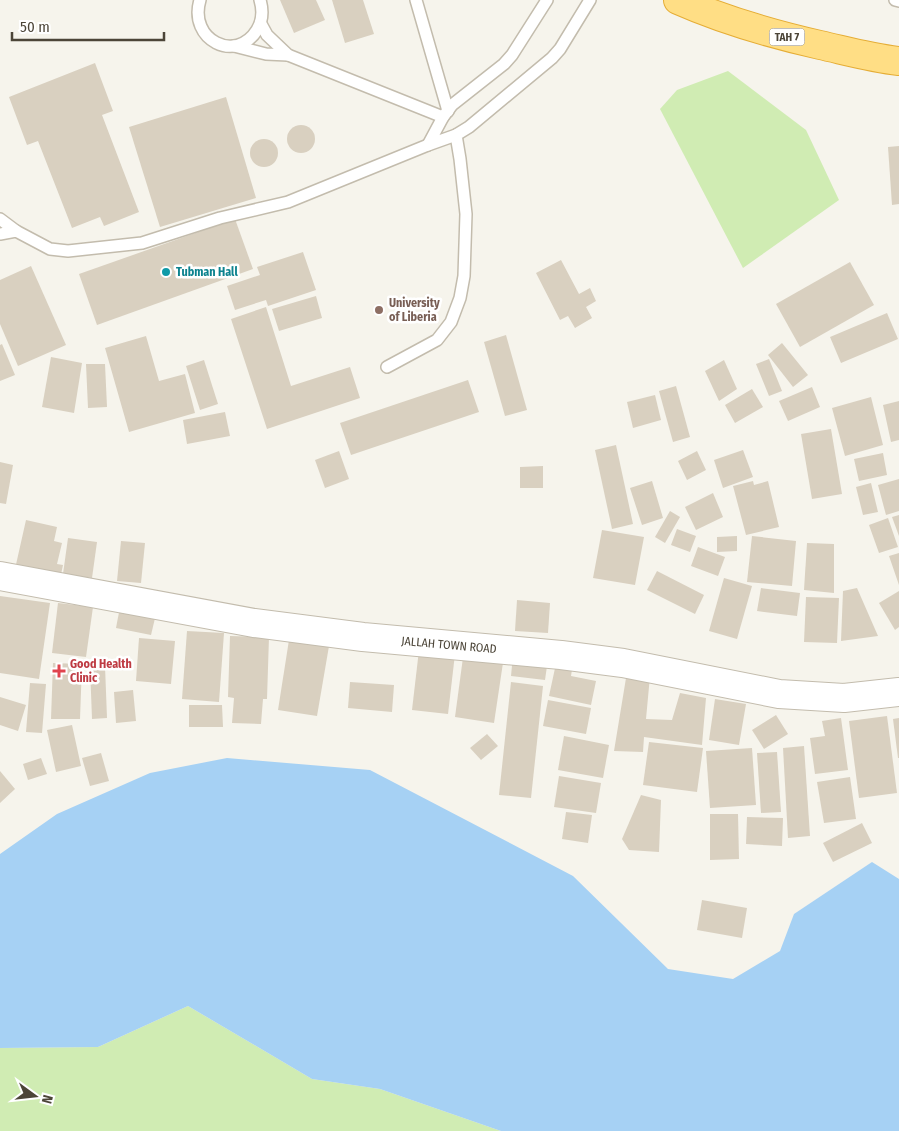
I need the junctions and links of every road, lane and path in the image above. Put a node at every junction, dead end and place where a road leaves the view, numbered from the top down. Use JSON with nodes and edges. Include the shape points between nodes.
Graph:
{"nodes":[{"id":1,"x":200,"y":0,"type":"edge"},
{"id":2,"x":260,"y":0,"type":"edge"},
{"id":3,"x":416,"y":0,"type":"edge"},
{"id":4,"x":547,"y":0,"type":"edge"},
{"id":5,"x":590,"y":0,"type":"edge"},
{"id":6,"x":678,"y":0,"type":"edge"},
{"id":7,"x":895,"y":0,"type":"edge"},
{"id":8,"x":899,"y":1,"type":"edge"},
{"id":9,"x":261,"y":24,"type":"junction"},
{"id":10,"x":232,"y":46,"type":"junction"},
{"id":11,"x":288,"y":55,"type":"junction"},
{"id":12,"x":899,"y":61,"type":"edge"},
{"id":13,"x":445,"y":114,"type":"junction"},
{"id":14,"x":456,"y":135,"type":"junction"},
{"id":15,"x":428,"y":145,"type":"junction"},
{"id":16,"x":0,"y":219,"type":"edge"},
{"id":17,"x":16,"y":230,"type":"junction"},
{"id":18,"x":0,"y":234,"type":"edge"},
{"id":19,"x":387,"y":367,"type":"dead end"},
{"id":20,"x":0,"y":576,"type":"edge"},
{"id":21,"x":899,"y":692,"type":"edge"}],
"edges":[{"from":1,"to":10,"type":"lane","via":[[199,25],[205,35],[214,42]]},
{"from":2,"to":9,"type":"lane"},
{"from":3,"to":13,"type":"lane"},
{"from":4,"to":13,"type":"lane","via":[[504,64]]},
{"from":5,"to":14,"type":"lane","via":[[547,64]]},
{"from":6,"to":12,"type":"highway","number":"TAH 7","via":[[782,36]]},
{"from":7,"to":8,"type":"lane"},
{"from":9,"to":10,"type":"lane","via":[[244,43]]},
{"from":9,"to":11,"type":"lane","via":[[267,35]]},
{"from":10,"to":11,"type":"lane","via":[[266,54]]},
{"from":11,"to":13,"type":"lane"},
{"from":13,"to":15,"type":"lane"},
{"from":14,"to":15,"type":"lane"},
{"from":14,"to":19,"type":"lane","via":[[466,214],[460,298],[451,322],[437,340]]},
{"from":15,"to":17,"type":"lane","via":[[288,202],[220,218],[142,243],[50,249]]},
{"from":16,"to":17,"type":"lane"},
{"from":17,"to":18,"type":"lane"},
{"from":20,"to":21,"type":"street","name":"JALLAH TOWN ROAD","via":[[254,623],[623,663],[779,694],[844,698]]}]}
